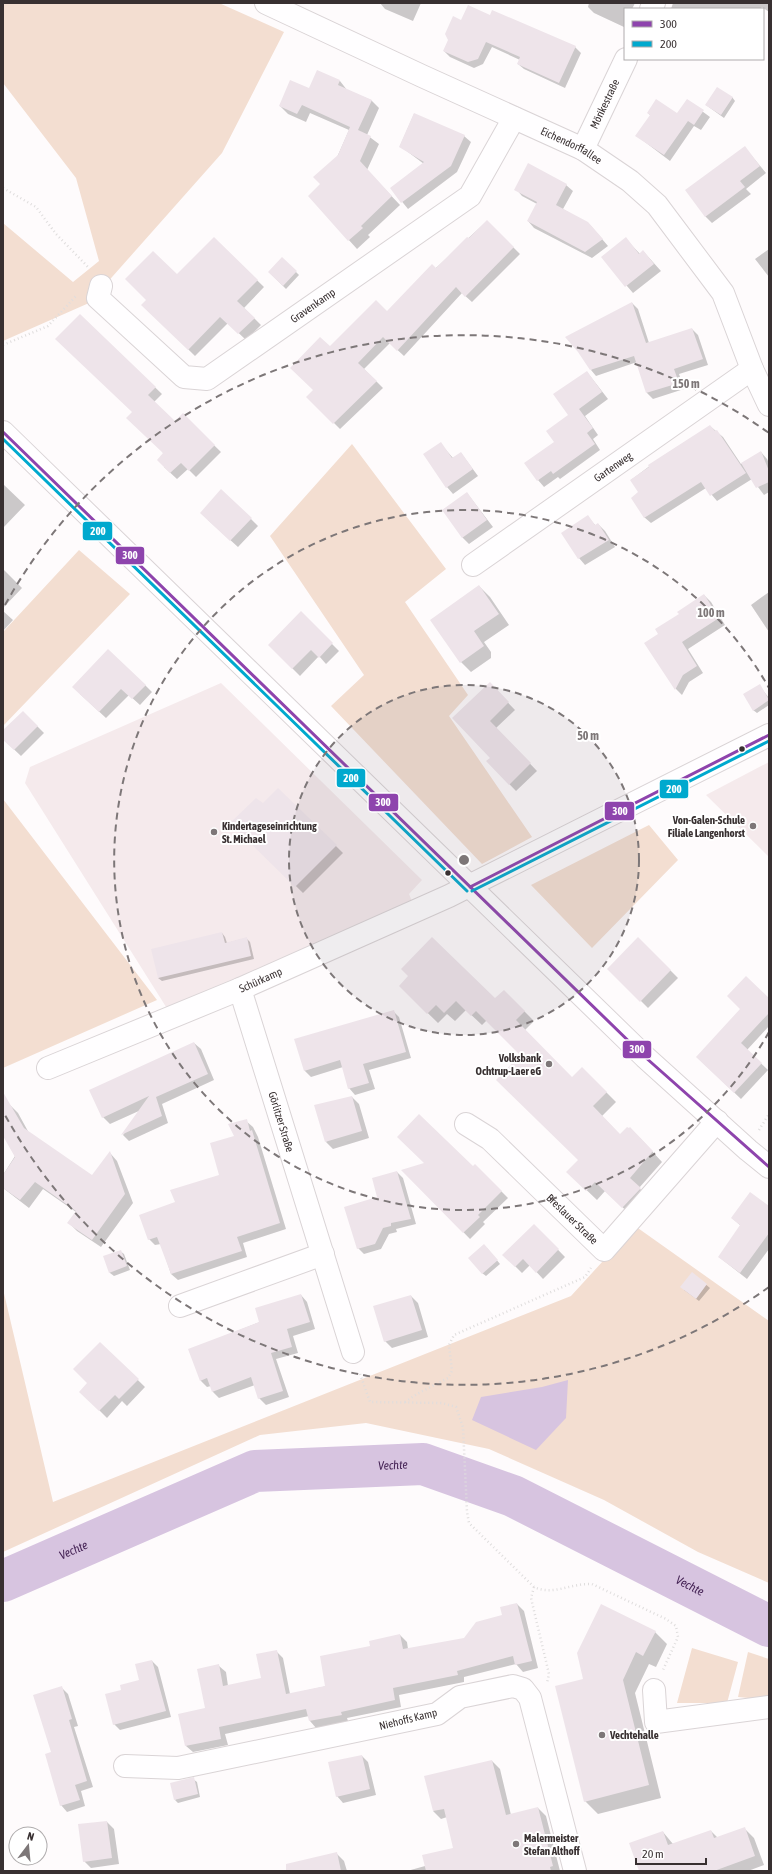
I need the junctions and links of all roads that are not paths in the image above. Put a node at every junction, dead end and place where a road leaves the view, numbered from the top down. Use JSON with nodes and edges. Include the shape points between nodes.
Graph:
{"nodes":[{"id":1,"x":266,"y":3,"type":"edge"},
{"id":2,"x":626,"y":60,"type":"edge"},
{"id":3,"x":514,"y":118,"type":"junction"},
{"id":4,"x":583,"y":149,"type":"junction"},
{"id":5,"x":101,"y":286,"type":"road end"},
{"id":6,"x":752,"y":370,"type":"junction"},
{"id":7,"x":769,"y":405,"type":"edge"},
{"id":8,"x":3,"y":432,"type":"edge"},
{"id":9,"x":473,"y":565,"type":"dead end"},
{"id":10,"x":769,"y":735,"type":"edge"},
{"id":11,"x":470,"y":887,"type":"junction"},
{"id":12,"x":240,"y":989,"type":"junction"},
{"id":13,"x":48,"y":1068,"type":"dead end"},
{"id":14,"x":717,"y":1121,"type":"junction"},
{"id":15,"x":466,"y":1124,"type":"dead end"},
{"id":16,"x":769,"y":1166,"type":"edge"},
{"id":17,"x":323,"y":1254,"type":"junction"},
{"id":18,"x":180,"y":1306,"type":"dead end"},
{"id":19,"x":353,"y":1352,"type":"road end"},
{"id":20,"x":654,"y":1690,"type":"road end"},
{"id":21,"x":769,"y":1707,"type":"edge"},
{"id":22,"x":126,"y":1766,"type":"dead end"},
{"id":23,"x":575,"y":1871,"type":"edge"}],
"edges":[{"from":1,"to":3,"type":"street","name":"Eichendorffallee"},
{"from":2,"to":4,"type":"street","name":"Mörikestraße"},
{"from":3,"to":4,"type":"street","name":"Eichendorffallee"},
{"from":3,"to":5,"type":"street","name":"Gravenkamp","via":[[470,196],[207,379],[184,377],[98,298]]},
{"from":4,"to":6,"type":"street","name":"Eichendorffallee","via":[[657,204],[723,293]]},
{"from":6,"to":7,"type":"street","name":"Eichendorffallee"},
{"from":6,"to":9,"type":"street","name":"Gartenweg"},
{"from":8,"to":11,"type":"street"},
{"from":10,"to":11,"type":"street","name":"Schürkamp"},
{"from":11,"to":12,"type":"street","name":"Schürkamp"},
{"from":11,"to":14,"type":"street","via":[[645,1057]]},
{"from":12,"to":13,"type":"street","name":"Schürkamp"},
{"from":12,"to":17,"type":"street","name":"Görlitzer Straße"},
{"from":14,"to":15,"type":"street","name":"Breslauer Straße","via":[[604,1250],[490,1139]]},
{"from":14,"to":16,"type":"street"},
{"from":17,"to":18,"type":"street"},
{"from":17,"to":19,"type":"street","name":"Görlitzer Straße"},
{"from":20,"to":21,"type":"street","via":[[656,1722]]},
{"from":22,"to":23,"type":"street","name":"Niehoffs Kamp","via":[[178,1768],[193,1765],[437,1714],[460,1698],[513,1686],[523,1689],[530,1698]]}]}
